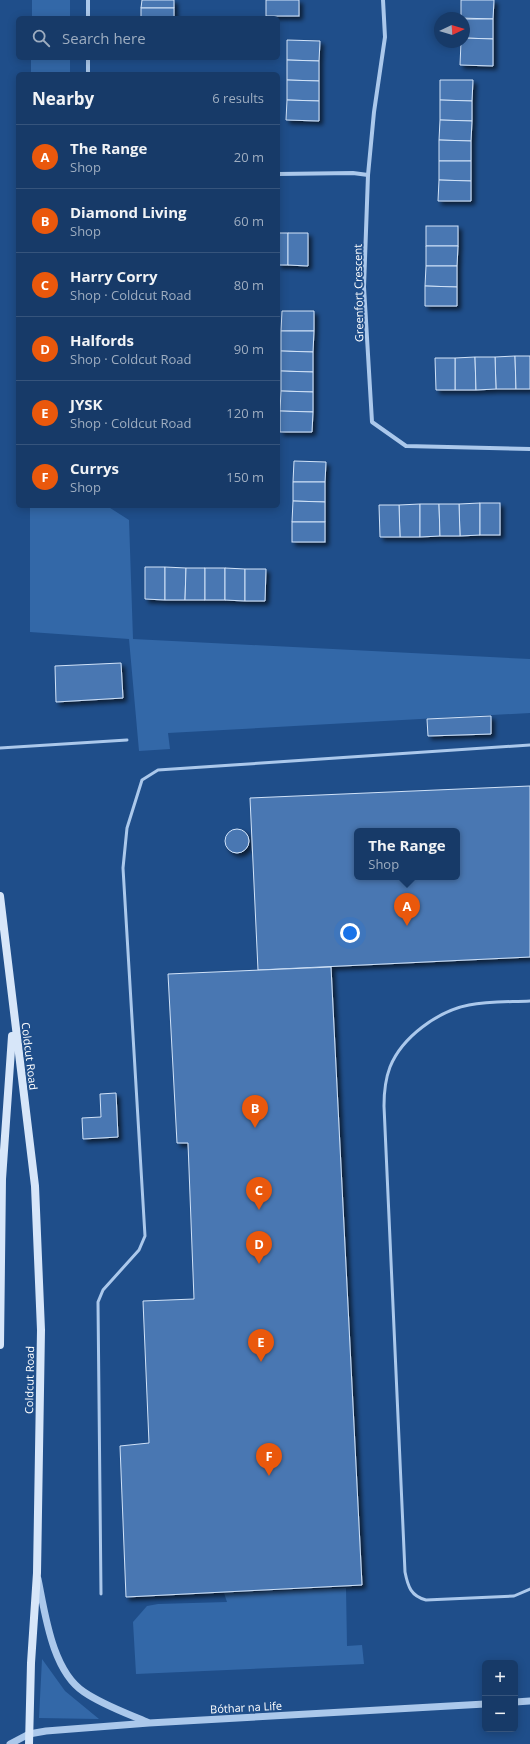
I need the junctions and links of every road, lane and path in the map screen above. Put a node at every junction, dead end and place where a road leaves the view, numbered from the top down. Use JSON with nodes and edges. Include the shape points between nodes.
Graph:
{"nodes":[{"id":1,"x":88,"y":0,"type":"edge"},
{"id":2,"x":383,"y":0,"type":"edge"},
{"id":3,"x":88,"y":16,"type":"edge"},
{"id":4,"x":88,"y":60,"type":"edge"},
{"id":5,"x":88,"y":72,"type":"edge"},
{"id":6,"x":280,"y":174,"type":"edge"},
{"id":7,"x":368,"y":175,"type":"junction"},
{"id":8,"x":530,"y":449,"type":"edge"},
{"id":9,"x":127,"y":740,"type":"dead end"},
{"id":10,"x":530,"y":745,"type":"edge"},
{"id":11,"x":0,"y":748,"type":"edge"},
{"id":12,"x":0,"y":896,"type":"edge"},
{"id":13,"x":530,"y":1001,"type":"edge"},
{"id":14,"x":14,"y":1017,"type":"junction"},
{"id":15,"x":0,"y":1345,"type":"edge"},
{"id":16,"x":37,"y":1573,"type":"junction"},
{"id":17,"x":530,"y":1589,"type":"edge"},
{"id":18,"x":102,"y":1594,"type":"dead end"},
{"id":19,"x":530,"y":1701,"type":"edge"},
{"id":20,"x":518,"y":1702,"type":"edge"},
{"id":21,"x":482,"y":1704,"type":"edge"},
{"id":22,"x":149,"y":1723,"type":"junction"},
{"id":23,"x":29,"y":1734,"type":"junction"},
{"id":24,"x":10,"y":1744,"type":"edge"},
{"id":25,"x":29,"y":1744,"type":"edge"}],
"edges":[{"from":1,"to":3,"type":"street"},
{"from":2,"to":7,"type":"street","name":"Greenfort Crescent","via":[[385,37]]},
{"from":4,"to":5,"type":"street"},
{"from":6,"to":7,"type":"street"},
{"from":7,"to":8,"type":"street","name":"Greenfort Crescent","via":[[364,287],[372,422],[406,446]]},
{"from":9,"to":11,"type":"lane"},
{"from":10,"to":18,"type":"lane","via":[[158,770],[142,780],[127,828],[123,868],[145,1236],[139,1250],[103,1290],[98,1302]]},
{"from":12,"to":14,"type":"main road","name":"Coldcut Road"},
{"from":13,"to":17,"type":"lane","via":[[469,1005],[441,1015],[412,1037],[390,1066],[386,1078],[384,1106],[407,1584],[415,1596],[426,1600],[514,1596]]},
{"from":14,"to":15,"type":"main road","name":"Coldcut Road","via":[[2,1179]]},
{"from":14,"to":16,"type":"main road","name":"Coldcut Road","via":[[37,1221],[41,1330]]},
{"from":16,"to":22,"type":"street","via":[[50,1640],[66,1672],[82,1691]]},
{"from":16,"to":23,"type":"main road","name":"Coldcut Road"},
{"from":19,"to":20,"type":"street"},
{"from":21,"to":22,"type":"street","name":"Bóthar na Life"},
{"from":22,"to":23,"type":"street","name":"Bóthar na Life"},
{"from":23,"to":24,"type":"street","name":"Bóthar na Life"},
{"from":23,"to":25,"type":"main road","name":"Coldcut Road"}]}
